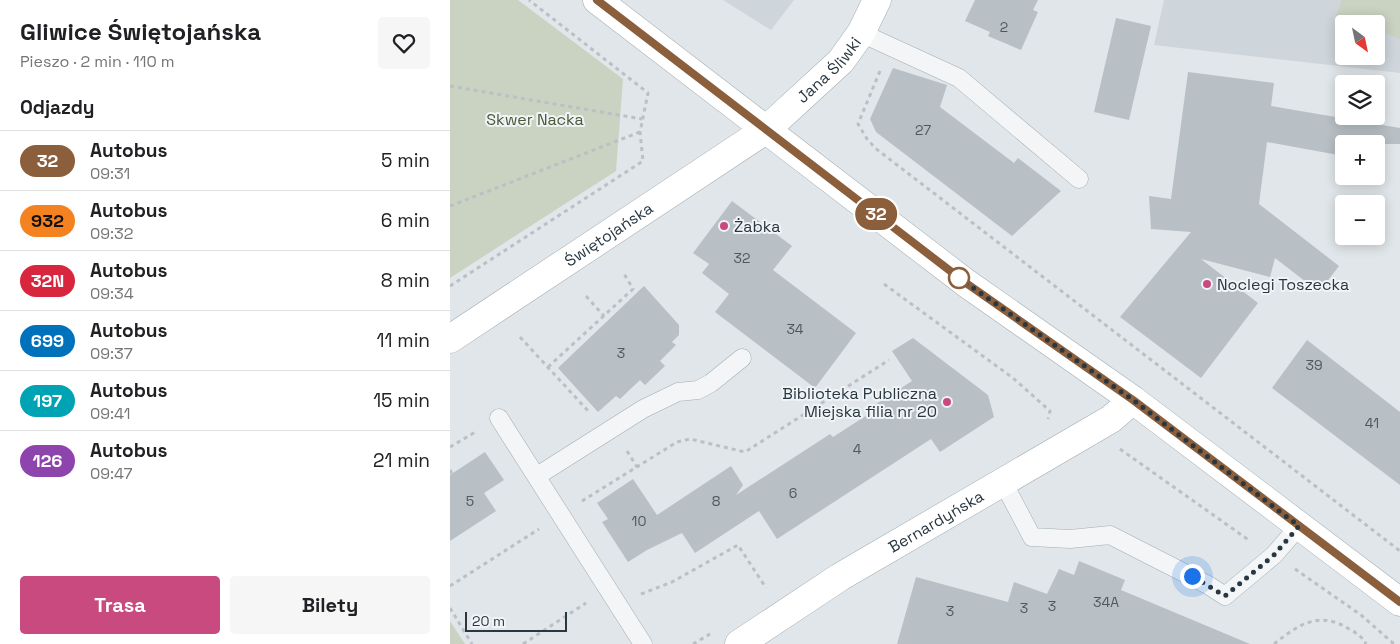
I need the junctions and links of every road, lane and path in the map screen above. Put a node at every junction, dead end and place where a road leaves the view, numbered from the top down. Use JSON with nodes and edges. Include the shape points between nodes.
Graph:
{"nodes":[{"id":1,"x":529,"y":0,"type":"edge"},
{"id":2,"x":597,"y":0,"type":"edge"},
{"id":3,"x":877,"y":0,"type":"edge"},
{"id":4,"x":861,"y":33,"type":"junction"},
{"id":5,"x":890,"y":46,"type":"junction"},
{"id":6,"x":450,"y":86,"type":"edge"},
{"id":7,"x":642,"y":119,"type":"junction"},
{"id":8,"x":767,"y":129,"type":"junction"},
{"id":9,"x":640,"y":132,"type":"junction"},
{"id":10,"x":1078,"y":179,"type":"dead end"},
{"id":11,"x":450,"y":206,"type":"edge"},
{"id":12,"x":623,"y":272,"type":"dead end"},
{"id":13,"x":884,"y":284,"type":"dead end"},
{"id":14,"x":450,"y":286,"type":"edge"},
{"id":15,"x":586,"y":296,"type":"dead end"},
{"id":16,"x":604,"y":316,"type":"junction"},
{"id":17,"x":520,"y":336,"type":"dead end"},
{"id":18,"x":450,"y":339,"type":"edge"},
{"id":19,"x":742,"y":358,"type":"dead end"},
{"id":20,"x":889,"y":360,"type":"dead end"},
{"id":21,"x":548,"y":368,"type":"junction"},
{"id":22,"x":1014,"y":378,"type":"dead end"},
{"id":23,"x":1133,"y":400,"type":"junction"},
{"id":24,"x":500,"y":418,"type":"dead end"},
{"id":25,"x":607,"y":431,"type":"junction"},
{"id":26,"x":536,"y":476,"type":"junction"},
{"id":27,"x":1003,"y":482,"type":"junction"},
{"id":28,"x":561,"y":514,"type":"junction"},
{"id":29,"x":1299,"y":526,"type":"junction"},
{"id":30,"x":1400,"y":551,"type":"edge"},
{"id":31,"x":450,"y":586,"type":"edge"},
{"id":32,"x":613,"y":596,"type":"junction"},
{"id":33,"x":771,"y":596,"type":"dead end"},
{"id":34,"x":1400,"y":602,"type":"edge"},
{"id":35,"x":450,"y":608,"type":"edge"},
{"id":36,"x":472,"y":644,"type":"edge"},
{"id":37,"x":523,"y":644,"type":"edge"},
{"id":38,"x":643,"y":644,"type":"edge"},
{"id":39,"x":739,"y":644,"type":"edge"},
{"id":40,"x":1274,"y":644,"type":"edge"},
{"id":41,"x":1366,"y":644,"type":"edge"}],
"edges":[{"from":1,"to":7,"type":"path","via":[[648,93]]},
{"from":2,"to":8,"type":"street"},
{"from":3,"to":4,"type":"street","name":"Jana Śliwki"},
{"from":4,"to":5,"type":"lane"},
{"from":4,"to":8,"type":"street","name":"Jana Śliwki","via":[[840,61]]},
{"from":5,"to":10,"type":"lane","via":[[959,78]]},
{"from":5,"to":30,"type":"path","via":[[858,124],[871,144]]},
{"from":6,"to":7,"type":"path"},
{"from":7,"to":9,"type":"path"},
{"from":8,"to":18,"type":"street","name":"Świętojańska"},
{"from":8,"to":23,"type":"street","via":[[966,283]]},
{"from":9,"to":11,"type":"path"},
{"from":9,"to":14,"type":"path","via":[[643,161]]},
{"from":12,"to":16,"type":"path","via":[[633,289]]},
{"from":13,"to":22,"type":"path"},
{"from":15,"to":16,"type":"path"},
{"from":16,"to":21,"type":"path"},
{"from":17,"to":21,"type":"path"},
{"from":19,"to":25,"type":"lane","via":[[711,383],[698,390],[678,392]]},
{"from":20,"to":28,"type":"path","via":[[745,452],[690,439],[677,442]]},
{"from":21,"to":25,"type":"path"},
{"from":23,"to":27,"type":"street","name":"Bernardyńska","via":[[1111,419]]},
{"from":23,"to":29,"type":"street"},
{"from":24,"to":26,"type":"lane"},
{"from":25,"to":26,"type":"lane"},
{"from":26,"to":28,"type":"lane"},
{"from":27,"to":29,"type":"lane","via":[[1032,538],[1110,535],[1225,596],[1274,555]]},
{"from":27,"to":39,"type":"street","name":"Bernardyńska","via":[[840,577]]},
{"from":28,"to":31,"type":"path"},
{"from":28,"to":32,"type":"lane"},
{"from":29,"to":34,"type":"street"},
{"from":32,"to":33,"type":"path","via":[[672,582],[738,545]]},
{"from":32,"to":37,"type":"path"},
{"from":32,"to":38,"type":"lane"},
{"from":35,"to":36,"type":"path"},
{"from":40,"to":41,"type":"path","via":[[1291,630],[1316,619],[1340,624],[1363,638]]}]}
